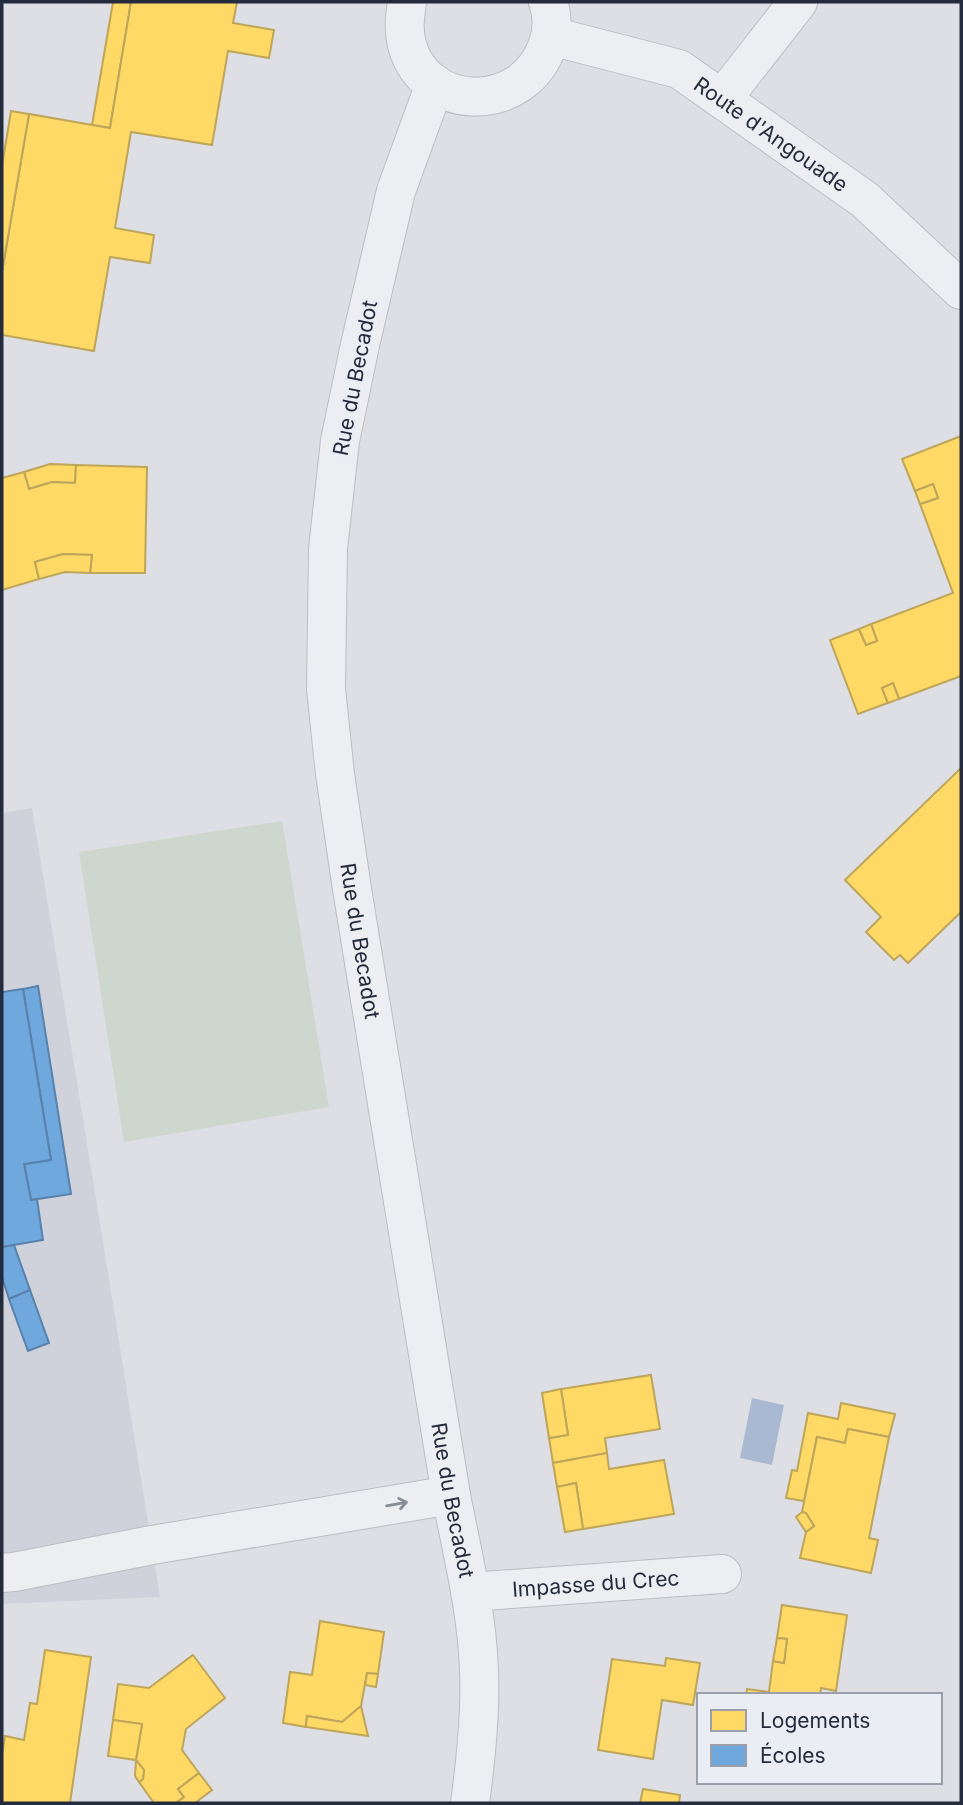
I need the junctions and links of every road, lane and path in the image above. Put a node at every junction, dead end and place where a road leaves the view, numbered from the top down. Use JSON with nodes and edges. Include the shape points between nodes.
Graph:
{"nodes":[{"id":1,"x":407,"y":2,"type":"edge"},
{"id":2,"x":798,"y":2,"type":"edge"},
{"id":3,"x":549,"y":19,"type":"edge"},
{"id":4,"x":435,"y":84,"type":"junction"},
{"id":5,"x":722,"y":99,"type":"junction"},
{"id":6,"x":961,"y":290,"type":"edge"},
{"id":7,"x":451,"y":1495,"type":"junction"},
{"id":8,"x":2,"y":1573,"type":"edge"},
{"id":9,"x":722,"y":1574,"type":"dead end"},
{"id":10,"x":470,"y":1592,"type":"junction"},
{"id":11,"x":470,"y":1803,"type":"edge"}],
"edges":[{"from":1,"to":4,"type":"street","via":[[407,46],[418,67]]},
{"from":2,"to":5,"type":"street"},
{"from":3,"to":4,"type":"street","via":[[543,59],[528,79],[506,92],[482,97],[457,95]]},
{"from":3,"to":5,"type":"street","name":"Route d'Angouade","via":[[679,69]]},
{"from":4,"to":7,"type":"street","name":"Rue du Becadot","via":[[396,191],[340,441],[328,549],[326,689],[352,890]]},
{"from":5,"to":6,"type":"street","name":"Route d'Angouade","via":[[865,200]]},
{"from":8,"to":7,"type":"street","one_way":true},
{"from":7,"to":10,"type":"street","name":"Rue du Becadot"},
{"from":9,"to":10,"type":"street","name":"Impasse du Crec"},
{"from":10,"to":11,"type":"street","name":"Rue du Becadot","via":[[479,1669]]}]}
